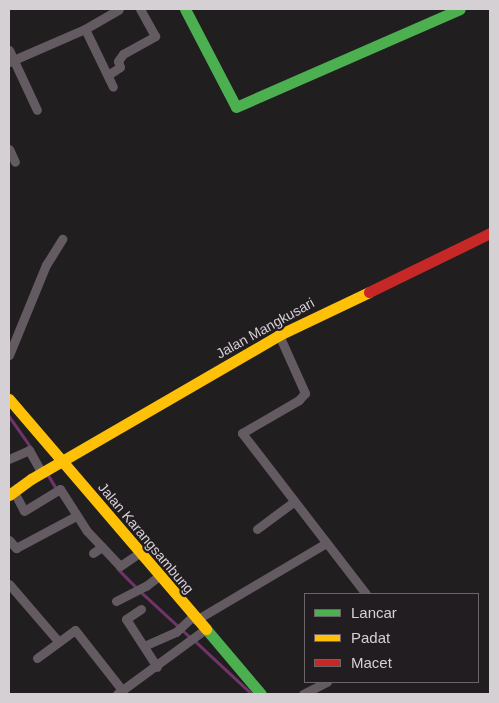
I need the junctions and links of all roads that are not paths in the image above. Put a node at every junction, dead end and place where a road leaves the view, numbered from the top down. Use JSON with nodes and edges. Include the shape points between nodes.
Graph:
{"nodes":[{"id":1,"x":119,"y":9,"type":"edge"},
{"id":2,"x":140,"y":9,"type":"edge"},
{"id":3,"x":185,"y":9,"type":"edge"},
{"id":4,"x":460,"y":9,"type":"edge"},
{"id":5,"x":85,"y":29,"type":"junction"},
{"id":6,"x":9,"y":50,"type":"edge"},
{"id":7,"x":11,"y":60,"type":"edge"},
{"id":8,"x":108,"y":75,"type":"junction"},
{"id":9,"x":114,"y":87,"type":"dead end"},
{"id":10,"x":37,"y":110,"type":"dead end"},
{"id":11,"x":9,"y":149,"type":"edge"},
{"id":12,"x":15,"y":162,"type":"dead end"},
{"id":13,"x":490,"y":233,"type":"edge"},
{"id":14,"x":62,"y":239,"type":"dead end"},
{"id":15,"x":279,"y":335,"type":"junction"},
{"id":16,"x":9,"y":355,"type":"edge"},
{"id":17,"x":9,"y":399,"type":"edge"},
{"id":18,"x":9,"y":459,"type":"edge"},
{"id":19,"x":61,"y":461,"type":"junction"},
{"id":20,"x":45,"y":471,"type":"junction"},
{"id":21,"x":11,"y":493,"type":"edge"},
{"id":22,"x":292,"y":503,"type":"junction"},
{"id":23,"x":76,"y":516,"type":"junction"},
{"id":24,"x":257,"y":529,"type":"dead end"},
{"id":25,"x":9,"y":540,"type":"edge"},
{"id":26,"x":326,"y":543,"type":"junction"},
{"id":27,"x":139,"y":553,"type":"junction"},
{"id":28,"x":159,"y":576,"type":"junction"},
{"id":29,"x":9,"y":584,"type":"edge"},
{"id":30,"x":365,"y":593,"type":"edge"},
{"id":31,"x":116,"y":601,"type":"dead end"},
{"id":32,"x":141,"y":609,"type":"dead end"},
{"id":33,"x":191,"y":620,"type":"junction"},
{"id":34,"x":197,"y":636,"type":"junction"},
{"id":35,"x":58,"y":642,"type":"junction"},
{"id":36,"x":144,"y":646,"type":"junction"},
{"id":37,"x":37,"y":658,"type":"dead end"},
{"id":38,"x":157,"y":667,"type":"junction"},
{"id":39,"x":325,"y":683,"type":"edge"},
{"id":40,"x":120,"y":692,"type":"edge"},
{"id":41,"x":261,"y":694,"type":"edge"},
{"id":42,"x":303,"y":694,"type":"edge"}],
"edges":[{"from":1,"to":5,"type":"street"},
{"from":2,"to":8,"type":"street","via":[[155,36],[123,54],[118,61],[120,68]]},
{"from":3,"to":4,"type":"street","via":[[236,107]]},
{"from":5,"to":7,"type":"street"},
{"from":5,"to":8,"type":"street"},
{"from":6,"to":7,"type":"street"},
{"from":7,"to":10,"type":"street"},
{"from":8,"to":9,"type":"street"},
{"from":11,"to":12,"type":"street"},
{"from":13,"to":15,"type":"street","name":"Jalan Mangkusari"},
{"from":14,"to":16,"type":"street","via":[[46,265]]},
{"from":15,"to":19,"type":"street","name":"Jalan Mangkusari"},
{"from":15,"to":22,"type":"street","via":[[305,393],[242,433]]},
{"from":17,"to":19,"type":"street","name":"Jalan Karangsambung"},
{"from":18,"to":20,"type":"street","via":[[29,450]]},
{"from":19,"to":20,"type":"street","name":"Jalan Mangkusari"},
{"from":19,"to":27,"type":"street","name":"Jalan Karangsambung"},
{"from":20,"to":21,"type":"street","name":"Jalan Mangkusari"},
{"from":21,"to":23,"type":"street","via":[[24,511],[60,489]]},
{"from":22,"to":24,"type":"street"},
{"from":22,"to":26,"type":"street"},
{"from":23,"to":25,"type":"street","via":[[16,548]]},
{"from":23,"to":27,"type":"street","via":[[98,550],[121,567]]},
{"from":26,"to":30,"type":"street"},
{"from":26,"to":33,"type":"street"},
{"from":27,"to":28,"type":"street","name":"Jalan Karangsambung"},
{"from":28,"to":31,"type":"street"},
{"from":28,"to":33,"type":"street","name":"Jalan Karangsambung"},
{"from":29,"to":35,"type":"street"},
{"from":32,"to":36,"type":"street","via":[[126,618]]},
{"from":33,"to":34,"type":"street","name":"Jalan Karangsambung"},
{"from":33,"to":36,"type":"street","via":[[176,632]]},
{"from":34,"to":38,"type":"street"},
{"from":34,"to":41,"type":"street","name":"Jalan Karangsambung"},
{"from":35,"to":37,"type":"street"},
{"from":35,"to":40,"type":"street","via":[[72,630],[76,631]]},
{"from":36,"to":38,"type":"street"},
{"from":38,"to":40,"type":"street"},
{"from":39,"to":42,"type":"street"}]}
